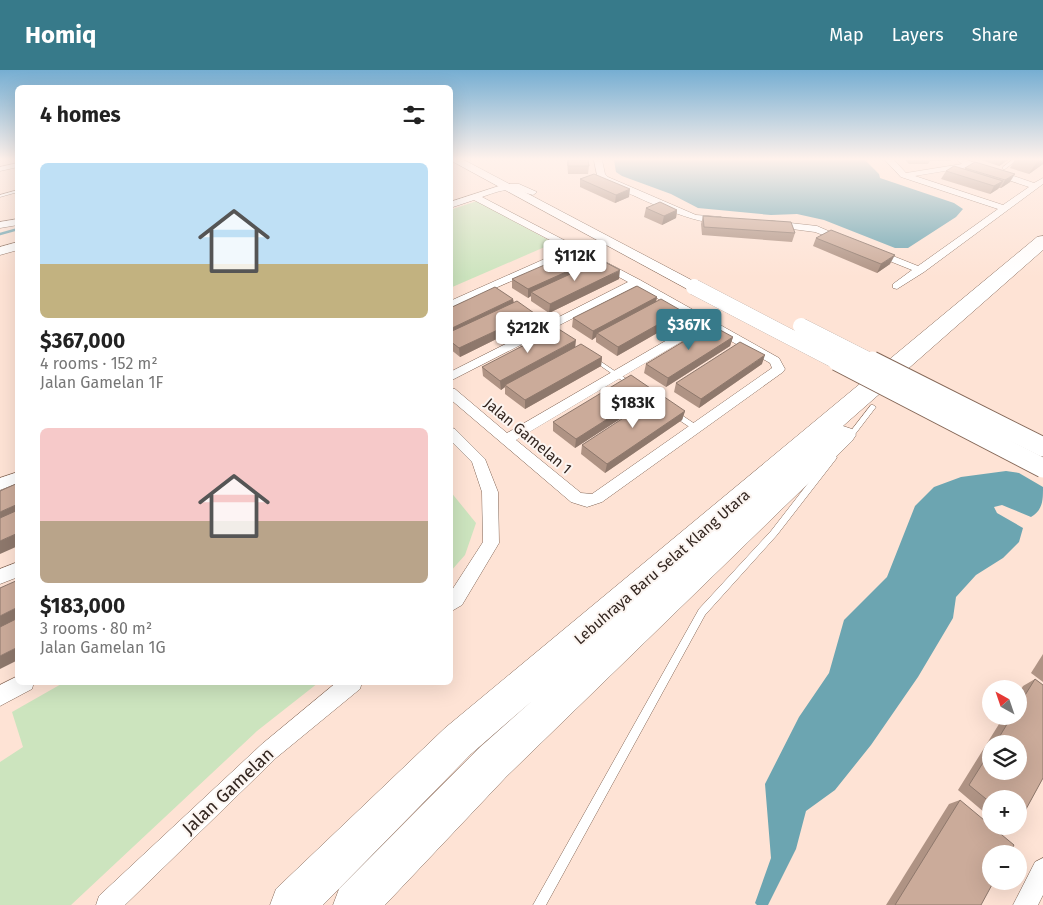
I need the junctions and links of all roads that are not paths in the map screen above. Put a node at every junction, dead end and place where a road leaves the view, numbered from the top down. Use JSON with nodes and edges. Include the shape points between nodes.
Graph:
{"nodes":[{"id":1,"x":466,"y":199,"type":"edge"},
{"id":2,"x":479,"y":199,"type":"edge"},
{"id":3,"x":531,"y":199,"type":"edge"},
{"id":4,"x":546,"y":199,"type":"edge"},
{"id":5,"x":649,"y":199,"type":"edge"},
{"id":6,"x":977,"y":199,"type":"edge"},
{"id":7,"x":1017,"y":199,"type":"edge"},
{"id":8,"x":453,"y":204,"type":"edge"},
{"id":9,"x":1004,"y":208,"type":"junction"},
{"id":10,"x":732,"y":221,"type":"edge"},
{"id":11,"x":15,"y":222,"type":"edge"},
{"id":12,"x":761,"y":224,"type":"edge"},
{"id":13,"x":0,"y":225,"type":"edge"},
{"id":14,"x":15,"y":239,"type":"edge"},
{"id":15,"x":1043,"y":241,"type":"edge"},
{"id":16,"x":851,"y":242,"type":"edge"},
{"id":17,"x":0,"y":243,"type":"edge"},
{"id":18,"x":15,"y":247,"type":"edge"},
{"id":19,"x":868,"y":249,"type":"edge"},
{"id":20,"x":574,"y":250,"type":"junction"},
{"id":21,"x":0,"y":251,"type":"edge"},
{"id":22,"x":1043,"y":260,"type":"edge"},
{"id":23,"x":920,"y":270,"type":"junction"},
{"id":24,"x":636,"y":282,"type":"junction"},
{"id":25,"x":700,"y":283,"type":"junction"},
{"id":26,"x":897,"y":286,"type":"dead end"},
{"id":27,"x":453,"y":304,"type":"edge"},
{"id":28,"x":517,"y":308,"type":"edge"},
{"id":29,"x":706,"y":322,"type":"junction"},
{"id":30,"x":546,"y":328,"type":"junction"},
{"id":31,"x":562,"y":338,"type":"edge"},
{"id":32,"x":585,"y":354,"type":"edge"},
{"id":33,"x":616,"y":374,"type":"junction"},
{"id":34,"x":453,"y":375,"type":"edge"},
{"id":35,"x":640,"y":390,"type":"edge"},
{"id":36,"x":453,"y":394,"type":"edge"},
{"id":37,"x":873,"y":407,"type":"junction"},
{"id":38,"x":672,"y":412,"type":"edge"},
{"id":39,"x":696,"y":428,"type":"junction"},
{"id":40,"x":453,"y":438,"type":"edge"},
{"id":41,"x":507,"y":439,"type":"junction"},
{"id":42,"x":1043,"y":447,"type":"edge"},
{"id":43,"x":1043,"y":468,"type":"edge"},
{"id":44,"x":15,"y":478,"type":"edge"},
{"id":45,"x":0,"y":484,"type":"edge"},
{"id":46,"x":15,"y":570,"type":"edge"},
{"id":47,"x":0,"y":577,"type":"edge"},
{"id":48,"x":453,"y":602,"type":"edge"},
{"id":49,"x":19,"y":685,"type":"edge"},
{"id":50,"x":349,"y":685,"type":"edge"},
{"id":51,"x":0,"y":696,"type":"edge"},
{"id":52,"x":1043,"y":870,"type":"edge"},
{"id":53,"x":108,"y":905,"type":"edge"},
{"id":54,"x":292,"y":905,"type":"edge"},
{"id":55,"x":355,"y":905,"type":"edge"},
{"id":56,"x":539,"y":905,"type":"edge"},
{"id":57,"x":1025,"y":905,"type":"edge"}],
"edges":[{"from":1,"to":8,"type":"street"},
{"from":2,"to":20,"type":"street"},
{"from":3,"to":25,"type":"street"},
{"from":4,"to":25,"type":"street"},
{"from":5,"to":10,"type":"street","via":[[694,218]]},
{"from":6,"to":9,"type":"street"},
{"from":7,"to":9,"type":"street"},
{"from":9,"to":23,"type":"street"},
{"from":11,"to":13,"type":"street"},
{"from":12,"to":16,"type":"street","via":[[817,229]]},
{"from":14,"to":17,"type":"street"},
{"from":15,"to":54,"type":"highway","name":"Lebuhraya Baru Selat Klang Utara","via":[[458,741]]},
{"from":18,"to":21,"type":"street"},
{"from":19,"to":23,"type":"street"},
{"from":20,"to":24,"type":"street"},
{"from":20,"to":27,"type":"street","via":[[491,290]]},
{"from":22,"to":37,"type":"highway","name":"Lebuhraya Baru Selat Klang Utara"},
{"from":23,"to":26,"type":"street"},
{"from":24,"to":29,"type":"street"},
{"from":24,"to":30,"type":"street"},
{"from":25,"to":42,"type":"street","bridge":true},
{"from":25,"to":43,"type":"street","bridge":true},
{"from":28,"to":30,"type":"lane"},
{"from":29,"to":33,"type":"street"},
{"from":29,"to":39,"type":"street","via":[[775,361],[779,369]]},
{"from":30,"to":31,"type":"lane"},
{"from":30,"to":34,"type":"street"},
{"from":32,"to":33,"type":"lane"},
{"from":33,"to":35,"type":"lane"},
{"from":33,"to":41,"type":"street"},
{"from":36,"to":41,"type":"street","name":"Jalan Gamelan 1"},
{"from":37,"to":55,"type":"highway","name":"Lebuhraya Baru Selat Klang Utara","via":[[492,763]]},
{"from":37,"to":56,"type":"lane","via":[[774,533],[702,612]]},
{"from":38,"to":39,"type":"lane"},
{"from":39,"to":41,"type":"street","name":"Jalan Gamelan 1","via":[[597,498],[588,501],[576,498]]},
{"from":40,"to":48,"type":"street","via":[[478,459],[490,492],[491,543]]},
{"from":44,"to":45,"type":"street"},
{"from":46,"to":47,"type":"street"},
{"from":49,"to":51,"type":"street"},
{"from":50,"to":53,"type":"street","name":"Jalan Gamelan","via":[[269,751]]},
{"from":52,"to":57,"type":"street"}]}
